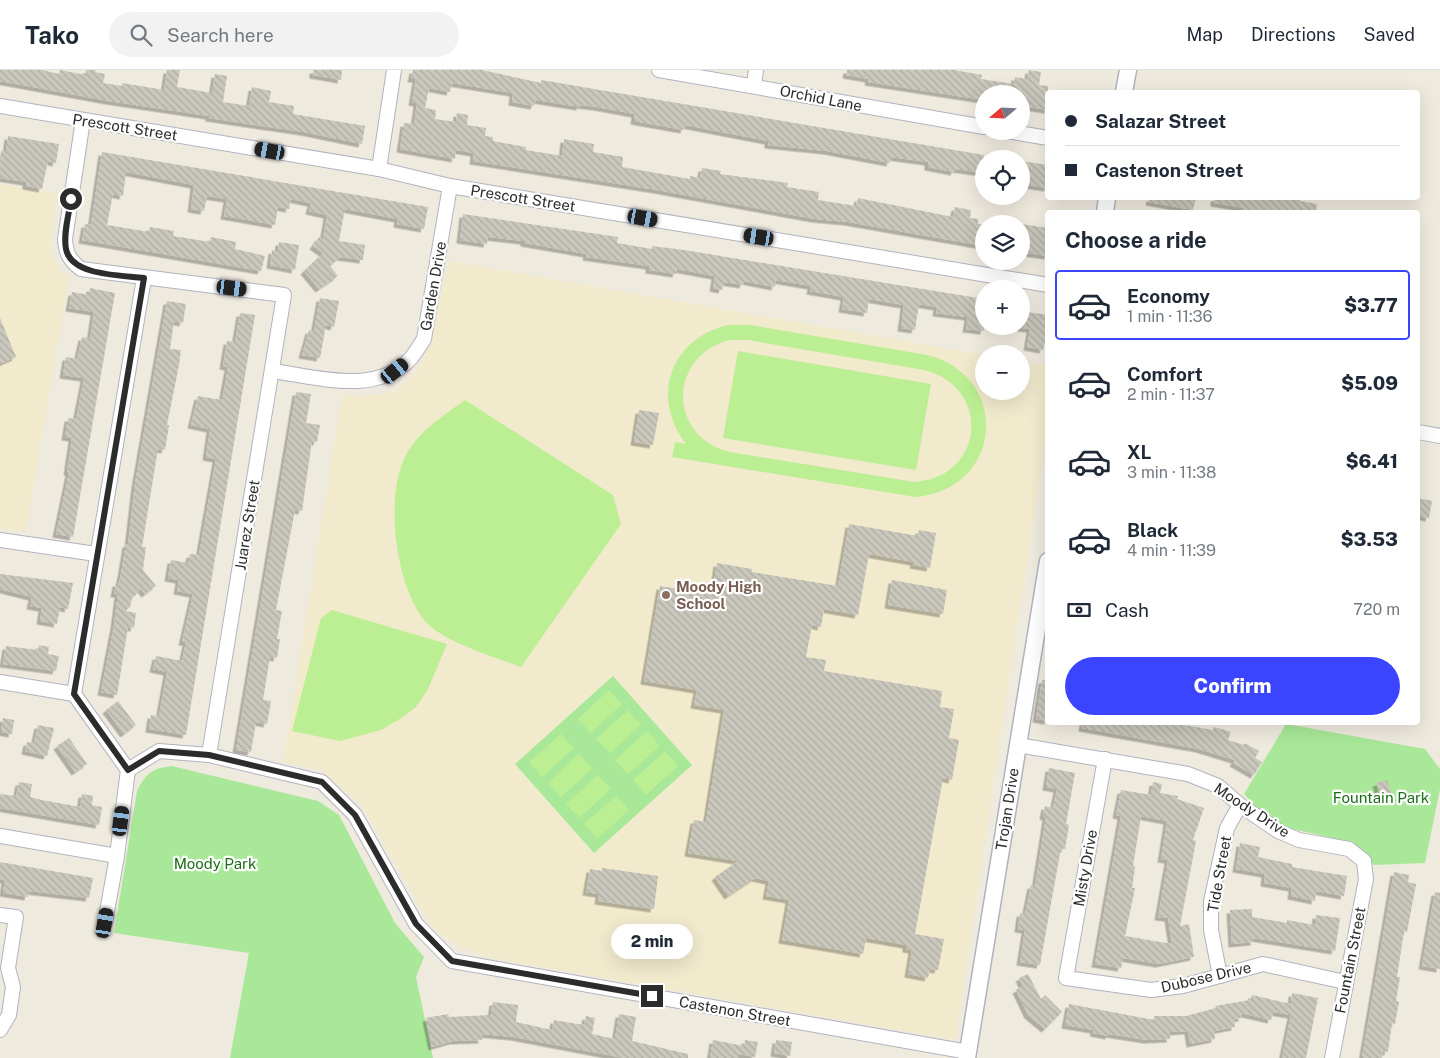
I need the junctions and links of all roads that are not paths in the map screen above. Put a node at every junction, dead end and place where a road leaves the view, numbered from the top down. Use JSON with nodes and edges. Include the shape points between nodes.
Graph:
{"nodes":[{"id":1,"x":394,"y":70,"type":"edge"},
{"id":2,"x":659,"y":70,"type":"edge"},
{"id":3,"x":756,"y":70,"type":"edge"},
{"id":4,"x":1128,"y":70,"type":"edge"},
{"id":5,"x":754,"y":85,"type":"junction"},
{"id":6,"x":1124,"y":90,"type":"edge"},
{"id":7,"x":0,"y":106,"type":"edge"},
{"id":8,"x":83,"y":120,"type":"junction"},
{"id":9,"x":975,"y":125,"type":"edge"},
{"id":10,"x":1030,"y":135,"type":"edge"},
{"id":11,"x":1045,"y":137,"type":"edge"},
{"id":12,"x":379,"y":169,"type":"junction"},
{"id":13,"x":450,"y":186,"type":"junction"},
{"id":14,"x":144,"y":278,"type":"junction"},
{"id":15,"x":1045,"y":285,"type":"edge"},
{"id":16,"x":273,"y":371,"type":"junction"},
{"id":17,"x":1420,"y":432,"type":"edge"},
{"id":18,"x":1440,"y":436,"type":"edge"},
{"id":19,"x":0,"y":540,"type":"edge"},
{"id":20,"x":96,"y":554,"type":"junction"},
{"id":21,"x":1045,"y":579,"type":"edge"},
{"id":22,"x":0,"y":682,"type":"edge"},
{"id":23,"x":74,"y":694,"type":"junction"},
{"id":24,"x":1018,"y":745,"type":"junction"},
{"id":25,"x":209,"y":755,"type":"junction"},
{"id":26,"x":1105,"y":759,"type":"junction"},
{"id":27,"x":128,"y":770,"type":"junction"},
{"id":28,"x":1240,"y":805,"type":"junction"},
{"id":29,"x":0,"y":836,"type":"edge"},
{"id":30,"x":117,"y":856,"type":"junction"},
{"id":31,"x":1364,"y":862,"type":"joint"},
{"id":32,"x":0,"y":915,"type":"edge"},
{"id":33,"x":105,"y":923,"type":"dead end"},
{"id":34,"x":1220,"y":976,"type":"junction"},
{"id":35,"x":1066,"y":978,"type":"joint"},
{"id":36,"x":1345,"y":982,"type":"junction"},
{"id":37,"x":0,"y":1030,"type":"edge"},
{"id":38,"x":967,"y":1055,"type":"edge"},
{"id":39,"x":1332,"y":1058,"type":"edge"}],
"edges":[{"from":1,"to":12,"type":"street"},
{"from":2,"to":5,"type":"street","name":"Orchid Lane"},
{"from":3,"to":5,"type":"street"},
{"from":4,"to":6,"type":"street"},
{"from":5,"to":9,"type":"street","name":"Orchid Lane"},
{"from":7,"to":8,"type":"street","name":"Prescott Street"},
{"from":8,"to":12,"type":"street","name":"Prescott Street"},
{"from":8,"to":14,"type":"street","via":[[65,238],[66,250],[71,262],[81,269]]},
{"from":10,"to":11,"type":"street"},
{"from":12,"to":13,"type":"street","name":"Prescott Street"},
{"from":13,"to":15,"type":"street","name":"Prescott Street"},
{"from":13,"to":16,"type":"street","name":"Garden Drive","via":[[424,339],[411,358],[395,371],[375,380],[354,382]]},
{"from":14,"to":16,"type":"street","name":"Juarez Street","via":[[284,295]]},
{"from":14,"to":20,"type":"street"},
{"from":16,"to":25,"type":"street","name":"Juarez Street"},
{"from":17,"to":18,"type":"street"},
{"from":19,"to":20,"type":"street"},
{"from":20,"to":23,"type":"street"},
{"from":21,"to":24,"type":"street","name":"Trojan Drive"},
{"from":22,"to":23,"type":"street"},
{"from":23,"to":27,"type":"street"},
{"from":24,"to":26,"type":"street","name":"Moody Drive"},
{"from":24,"to":38,"type":"street","name":"Trojan Drive"},
{"from":25,"to":27,"type":"street","name":"Castenon Street","via":[[159,751]]},
{"from":25,"to":38,"type":"street","name":"Castenon Street","via":[[322,782],[355,815],[416,924],[452,961]]},
{"from":26,"to":28,"type":"street","name":"Moody Drive","via":[[1188,774],[1218,786]]},
{"from":26,"to":35,"type":"street","name":"Misty Drive"},
{"from":27,"to":30,"type":"street"},
{"from":28,"to":31,"type":"street","name":"Moody Drive","via":[[1278,831],[1299,840],[1349,849]]},
{"from":28,"to":34,"type":"street","name":"Tide Street","via":[[1226,828],[1211,900],[1211,930]]},
{"from":29,"to":30,"type":"street"},
{"from":30,"to":33,"type":"street"},
{"from":31,"to":36,"type":"street","name":"Fountain Street","via":[[1366,880]]},
{"from":32,"to":37,"type":"street","via":[[16,917],[8,968],[13,987],[9,1015]]},
{"from":34,"to":35,"type":"street","name":"Dubose Drive","via":[[1150,990]]},
{"from":34,"to":36,"type":"street","name":"Dubose Drive","via":[[1263,964]]},
{"from":36,"to":39,"type":"street","name":"Fountain Street"}]}
